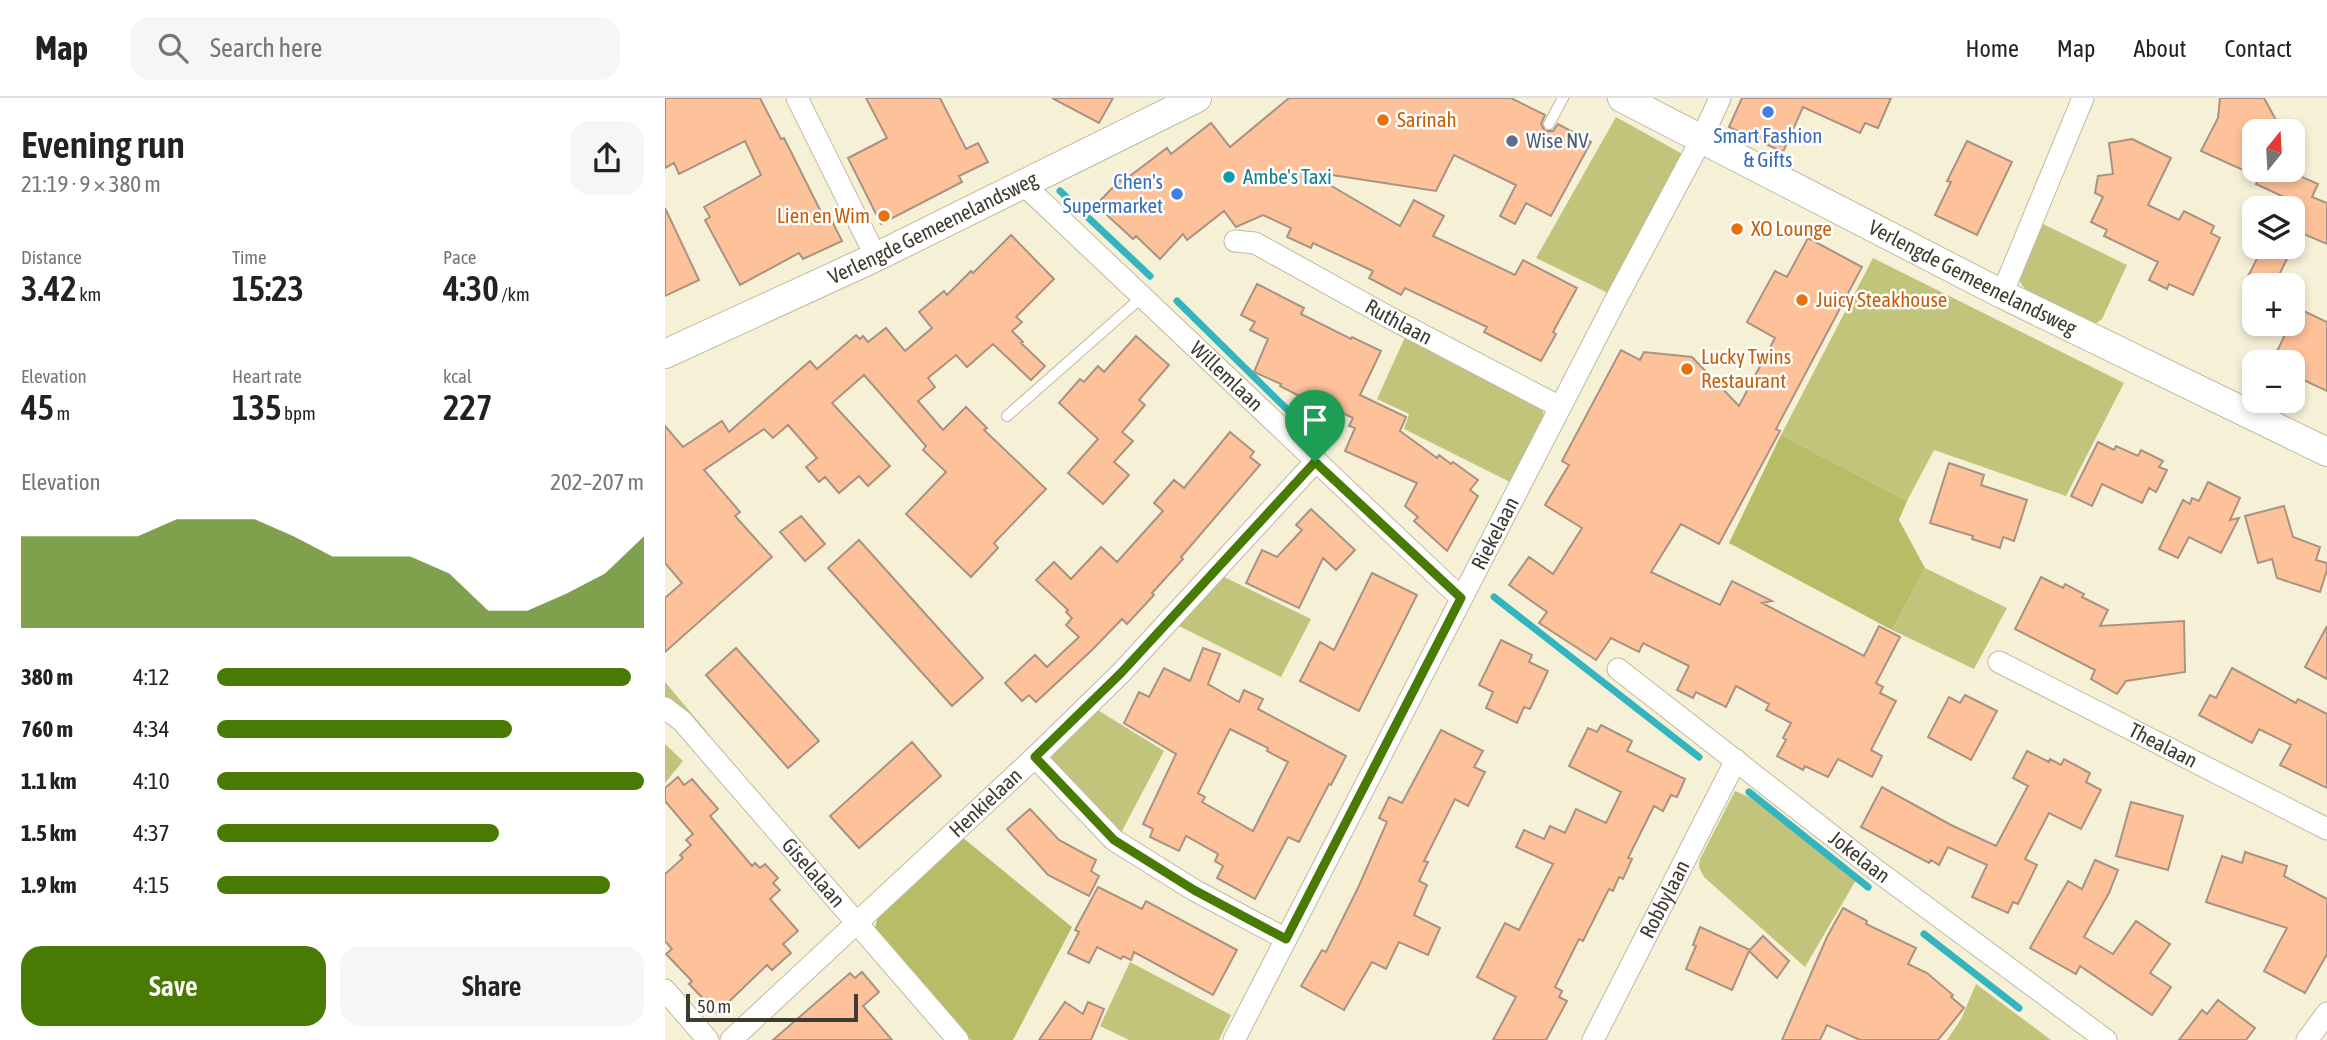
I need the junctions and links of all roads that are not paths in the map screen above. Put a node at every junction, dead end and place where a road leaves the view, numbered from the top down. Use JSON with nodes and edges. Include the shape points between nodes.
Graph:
{"nodes":[{"id":1,"x":797,"y":98,"type":"edge"},
{"id":2,"x":1196,"y":98,"type":"edge"},
{"id":3,"x":1563,"y":98,"type":"edge"},
{"id":4,"x":1622,"y":98,"type":"edge"},
{"id":5,"x":1720,"y":98,"type":"edge"},
{"id":6,"x":2084,"y":98,"type":"edge"},
{"id":7,"x":1549,"y":124,"type":"dead end"},
{"id":8,"x":1701,"y":140,"type":"junction"},
{"id":9,"x":1023,"y":184,"type":"junction"},
{"id":10,"x":1235,"y":241,"type":"dead end"},
{"id":11,"x":876,"y":257,"type":"junction"},
{"id":12,"x":2002,"y":294,"type":"junction"},
{"id":13,"x":1142,"y":297,"type":"junction"},
{"id":14,"x":665,"y":354,"type":"edge"},
{"id":15,"x":1560,"y":407,"type":"junction"},
{"id":16,"x":1007,"y":416,"type":"dead end"},
{"id":17,"x":2327,"y":452,"type":"edge"},
{"id":18,"x":1315,"y":462,"type":"junction"},
{"id":19,"x":1461,"y":598,"type":"junction"},
{"id":20,"x":1999,"y":663,"type":"dead end"},
{"id":21,"x":1618,"y":669,"type":"dead end"},
{"id":22,"x":665,"y":708,"type":"edge"},
{"id":23,"x":1035,"y":757,"type":"junction"},
{"id":24,"x":1737,"y":760,"type":"junction"},
{"id":25,"x":2327,"y":829,"type":"edge"},
{"id":26,"x":857,"y":925,"type":"junction"},
{"id":27,"x":1286,"y":939,"type":"junction"},
{"id":28,"x":665,"y":990,"type":"edge"},
{"id":29,"x":2327,"y":1013,"type":"edge"},
{"id":30,"x":708,"y":1040,"type":"edge"},
{"id":31,"x":731,"y":1040,"type":"edge"},
{"id":32,"x":958,"y":1040,"type":"edge"},
{"id":33,"x":1234,"y":1040,"type":"edge"},
{"id":34,"x":1593,"y":1040,"type":"edge"},
{"id":35,"x":2106,"y":1040,"type":"edge"},
{"id":36,"x":2307,"y":1040,"type":"edge"}],
"edges":[{"from":1,"to":11,"type":"street"},
{"from":2,"to":9,"type":"street","name":"Verlengde Gemeenelandsweg"},
{"from":3,"to":7,"type":"lane"},
{"from":4,"to":8,"type":"street","name":"Verlengde Gemeenelandsweg"},
{"from":5,"to":8,"type":"street","name":"Riekelaan"},
{"from":6,"to":12,"type":"street"},
{"from":8,"to":12,"type":"street","name":"Verlengde Gemeenelandsweg"},
{"from":8,"to":15,"type":"street","name":"Riekelaan"},
{"from":9,"to":11,"type":"street","name":"Verlengde Gemeenelandsweg"},
{"from":9,"to":13,"type":"street","name":"Willemlaan"},
{"from":10,"to":15,"type":"street","name":"Ruthlaan","via":[[1255,243]]},
{"from":11,"to":14,"type":"street","name":"Verlengde Gemeenelandsweg"},
{"from":12,"to":17,"type":"street","name":"Verlengde Gemeenelandsweg"},
{"from":13,"to":16,"type":"lane"},
{"from":13,"to":18,"type":"street","name":"Willemlaan"},
{"from":15,"to":19,"type":"street","name":"Riekelaan"},
{"from":18,"to":19,"type":"street","name":"Willemlaan"},
{"from":18,"to":23,"type":"street","name":"Henkielaan","via":[[1121,673]]},
{"from":19,"to":27,"type":"street","name":"Riekelaan"},
{"from":20,"to":25,"type":"street","name":"Thealaan"},
{"from":21,"to":24,"type":"street","name":"Jokelaan"},
{"from":22,"to":26,"type":"street","name":"Giselalaan"},
{"from":23,"to":26,"type":"street","name":"Henkielaan"},
{"from":23,"to":27,"type":"street","via":[[1114,840]]},
{"from":24,"to":34,"type":"street","name":"Robbylaan"},
{"from":24,"to":35,"type":"street","name":"Jokelaan","via":[[1876,870]]},
{"from":26,"to":31,"type":"street","name":"Henkielaan"},
{"from":26,"to":32,"type":"street","name":"Giselalaan"},
{"from":27,"to":33,"type":"street","name":"Riekelaan"},
{"from":28,"to":30,"type":"street"},
{"from":29,"to":36,"type":"street"}]}
